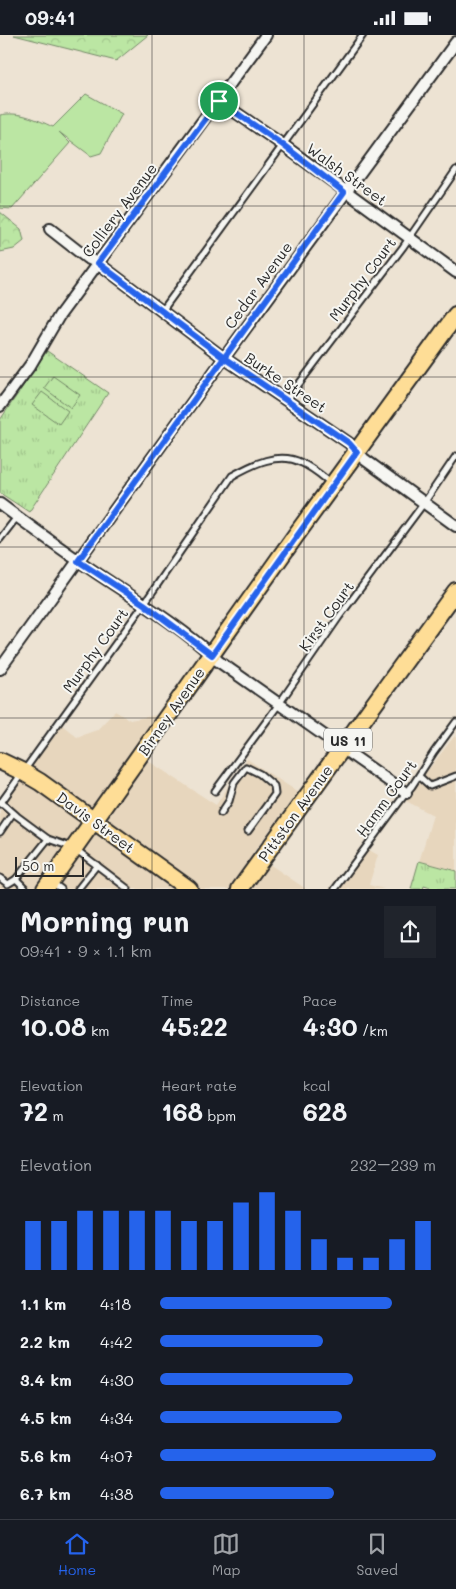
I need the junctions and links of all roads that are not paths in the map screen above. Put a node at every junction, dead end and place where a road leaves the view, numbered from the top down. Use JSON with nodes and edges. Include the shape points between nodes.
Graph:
{"nodes":[{"id":1,"x":266,"y":35,"type":"edge"},
{"id":2,"x":363,"y":35,"type":"edge"},
{"id":3,"x":456,"y":42,"type":"edge"},
{"id":4,"x":219,"y":101,"type":"junction"},
{"id":5,"x":283,"y":145,"type":"junction"},
{"id":6,"x":456,"y":171,"type":"edge"},
{"id":7,"x":344,"y":192,"type":"junction"},
{"id":8,"x":50,"y":229,"type":"dead end"},
{"id":9,"x":409,"y":238,"type":"junction"},
{"id":10,"x":98,"y":263,"type":"junction"},
{"id":11,"x":456,"y":272,"type":"edge"},
{"id":12,"x":162,"y":311,"type":"junction"},
{"id":13,"x":456,"y":315,"type":"edge"},
{"id":14,"x":224,"y":358,"type":"junction"},
{"id":15,"x":286,"y":401,"type":"junction"},
{"id":16,"x":0,"y":406,"type":"edge"},
{"id":17,"x":357,"y":452,"type":"junction"},
{"id":18,"x":456,"y":456,"type":"edge"},
{"id":19,"x":333,"y":484,"type":"junction"},
{"id":20,"x":424,"y":503,"type":"junction"},
{"id":21,"x":0,"y":504,"type":"edge"},
{"id":22,"x":17,"y":517,"type":"junction"},
{"id":23,"x":456,"y":526,"type":"edge"},
{"id":24,"x":0,"y":539,"type":"edge"},
{"id":25,"x":78,"y":561,"type":"junction"},
{"id":26,"x":456,"y":591,"type":"edge"},
{"id":27,"x":144,"y":604,"type":"junction"},
{"id":28,"x":212,"y":655,"type":"junction"},
{"id":29,"x":0,"y":669,"type":"edge"},
{"id":30,"x":279,"y":704,"type":"junction"},
{"id":31,"x":456,"y":721,"type":"edge"},
{"id":32,"x":342,"y":748,"type":"junction"},
{"id":33,"x":0,"y":761,"type":"edge"},
{"id":34,"x":23,"y":772,"type":"junction"},
{"id":35,"x":419,"y":776,"type":"junction"},
{"id":36,"x":456,"y":776,"type":"edge"},
{"id":37,"x":215,"y":791,"type":"dead end"},
{"id":38,"x":406,"y":793,"type":"junction"},
{"id":39,"x":1,"y":803,"type":"edge"},
{"id":40,"x":13,"y":813,"type":"junction"},
{"id":41,"x":220,"y":813,"type":"dead end"},
{"id":42,"x":94,"y":821,"type":"junction"},
{"id":43,"x":248,"y":831,"type":"dead end"},
{"id":44,"x":0,"y":832,"type":"edge"},
{"id":45,"x":48,"y":839,"type":"junction"},
{"id":46,"x":74,"y":848,"type":"junction"},
{"id":47,"x":96,"y":865,"type":"junction"},
{"id":48,"x":0,"y":878,"type":"edge"},
{"id":49,"x":16,"y":879,"type":"junction"},
{"id":50,"x":52,"y":887,"type":"edge"},
{"id":51,"x":26,"y":889,"type":"edge"},
{"id":52,"x":78,"y":889,"type":"edge"},
{"id":53,"x":128,"y":889,"type":"edge"},
{"id":54,"x":189,"y":889,"type":"edge"},
{"id":55,"x":240,"y":889,"type":"edge"},
{"id":56,"x":335,"y":889,"type":"edge"}],
"edges":[{"from":1,"to":4,"type":"street","name":"Colliery Avenue"},
{"from":2,"to":5,"type":"lane"},
{"from":3,"to":7,"type":"street","name":"Cedar Avenue"},
{"from":4,"to":5,"type":"street","name":"Walsh Street"},
{"from":4,"to":10,"type":"street","name":"Colliery Avenue"},
{"from":5,"to":7,"type":"street","name":"Walsh Street"},
{"from":5,"to":12,"type":"lane"},
{"from":6,"to":9,"type":"lane","name":"Murphy Court"},
{"from":7,"to":9,"type":"street","name":"Walsh Street"},
{"from":7,"to":14,"type":"street","name":"Cedar Avenue"},
{"from":8,"to":10,"type":"street","name":"Burke Street"},
{"from":9,"to":11,"type":"street","name":"Walsh Street"},
{"from":9,"to":15,"type":"lane","name":"Murphy Court"},
{"from":10,"to":12,"type":"street","name":"Burke Street"},
{"from":10,"to":16,"type":"street","name":"Colliery Avenue"},
{"from":12,"to":14,"type":"street","name":"Burke Street"},
{"from":13,"to":17,"type":"main road","name":"Birney Avenue"},
{"from":14,"to":15,"type":"street","name":"Burke Street"},
{"from":14,"to":25,"type":"street","name":"Cedar Avenue"},
{"from":15,"to":17,"type":"street","name":"Burke Street","via":[[349,443]]},
{"from":17,"to":19,"type":"main road","name":"Birney Avenue"},
{"from":17,"to":20,"type":"street","name":"Burke Street"},
{"from":18,"to":20,"type":"lane","name":"Kirst Court"},
{"from":19,"to":27,"type":"lane","name":"Murphy Court","via":[[302,462],[285,458],[268,459],[232,476]]},
{"from":19,"to":28,"type":"main road","name":"Birney Avenue"},
{"from":20,"to":23,"type":"street","name":"Burke Street"},
{"from":20,"to":30,"type":"lane","name":"Kirst Court"},
{"from":21,"to":22,"type":"street"},
{"from":22,"to":24,"type":"lane"},
{"from":22,"to":25,"type":"street"},
{"from":25,"to":27,"type":"street"},
{"from":25,"to":29,"type":"street","name":"Cedar Avenue"},
{"from":26,"to":32,"type":"main road","name":"Pittston Avenue","number":"US 11"},
{"from":27,"to":28,"type":"street"},
{"from":27,"to":34,"type":"lane","name":"Murphy Court"},
{"from":28,"to":30,"type":"street"},
{"from":28,"to":42,"type":"main road","name":"Birney Avenue"},
{"from":30,"to":32,"type":"street"},
{"from":30,"to":37,"type":"lane","name":"Kirst Court"},
{"from":31,"to":35,"type":"lane","name":"Hamm Court"},
{"from":32,"to":38,"type":"street"},
{"from":32,"to":55,"type":"main road","name":"Pittston Avenue","number":"US 11"},
{"from":33,"to":34,"type":"main road","name":"Davis Street"},
{"from":34,"to":39,"type":"lane","name":"Murphy Court"},
{"from":34,"to":42,"type":"main road","name":"Davis Street"},
{"from":35,"to":36,"type":"lane","via":[[430,786]]},
{"from":35,"to":38,"type":"lane","name":"Hamm Court"},
{"from":38,"to":56,"type":"lane","name":"Hamm Court"},
{"from":39,"to":40,"type":"lane"},
{"from":40,"to":44,"type":"lane"},
{"from":40,"to":45,"type":"lane"},
{"from":41,"to":43,"type":"lane","via":[[229,801],[234,783],[246,767],[260,774],[274,786],[275,794]]},
{"from":42,"to":46,"type":"main road","name":"Birney Avenue"},
{"from":42,"to":54,"type":"main road","name":"Davis Street"},
{"from":45,"to":46,"type":"lane"},
{"from":45,"to":49,"type":"lane"},
{"from":46,"to":47,"type":"lane"},
{"from":46,"to":50,"type":"main road","name":"Birney Avenue"},
{"from":47,"to":52,"type":"lane"},
{"from":47,"to":53,"type":"lane"},
{"from":48,"to":49,"type":"lane","via":[[8,884]]},
{"from":49,"to":51,"type":"lane"}]}
